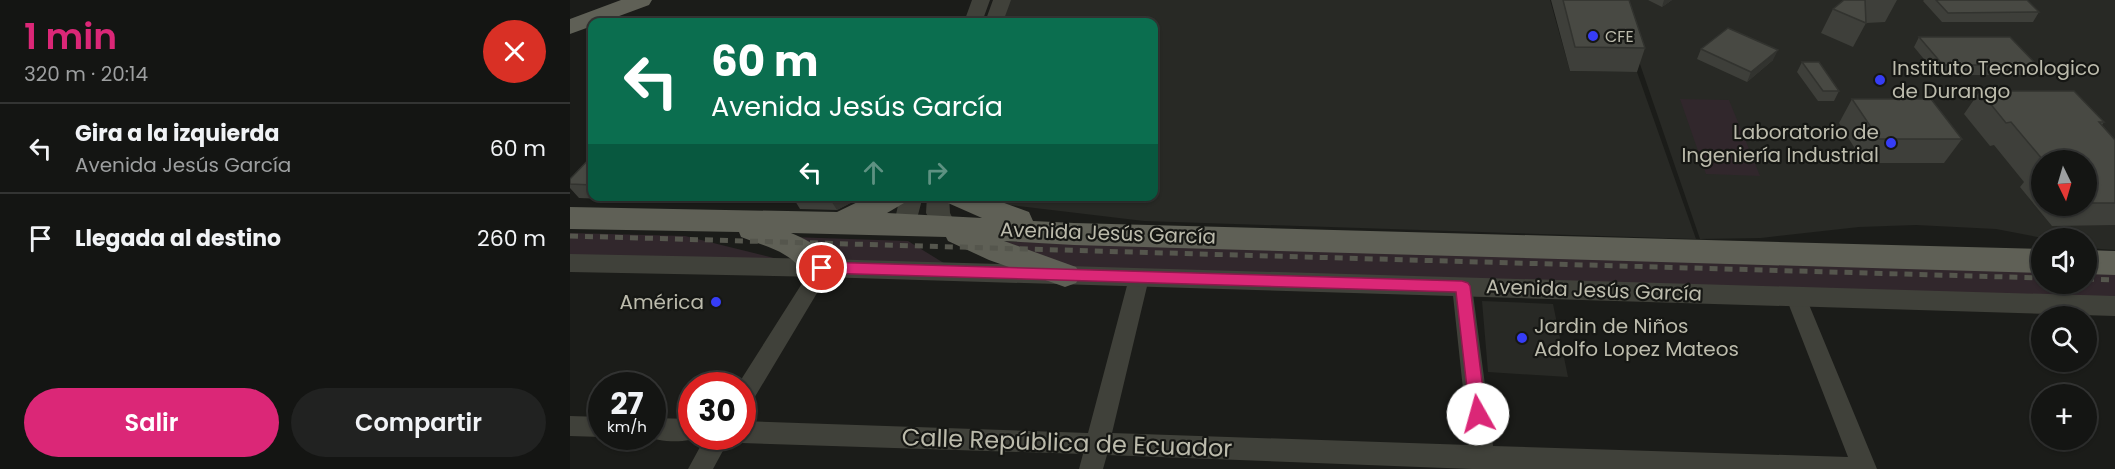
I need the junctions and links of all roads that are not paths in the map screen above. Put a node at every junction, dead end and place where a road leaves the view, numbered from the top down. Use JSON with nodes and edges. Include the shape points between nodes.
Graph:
{"nodes":[{"id":1,"x":585,"y":0,"type":"edge"},
{"id":2,"x":607,"y":0,"type":"edge"},
{"id":3,"x":981,"y":0,"type":"edge"},
{"id":4,"x":1002,"y":0,"type":"edge"},
{"id":5,"x":640,"y":1,"type":"edge"},
{"id":6,"x":570,"y":5,"type":"edge"},
{"id":7,"x":570,"y":13,"type":"edge"},
{"id":8,"x":594,"y":18,"type":"edge"},
{"id":9,"x":974,"y":18,"type":"edge"},
{"id":10,"x":995,"y":18,"type":"edge"},
{"id":11,"x":588,"y":20,"type":"edge"},
{"id":12,"x":570,"y":27,"type":"edge"},
{"id":13,"x":970,"y":201,"type":"edge"},
{"id":14,"x":904,"y":206,"type":"edge"},
{"id":15,"x":941,"y":211,"type":"edge"},
{"id":16,"x":570,"y":218,"type":"edge"},
{"id":17,"x":723,"y":222,"type":"junction"},
{"id":18,"x":1074,"y":234,"type":"junction"},
{"id":19,"x":2031,"y":261,"type":"edge"},
{"id":20,"x":2097,"y":262,"type":"edge"},
{"id":21,"x":570,"y":263,"type":"edge"},
{"id":22,"x":2115,"y":263,"type":"edge"},
{"id":23,"x":822,"y":268,"type":"junction"},
{"id":24,"x":1001,"y":273,"type":"junction"},
{"id":25,"x":1065,"y":275,"type":"junction"},
{"id":26,"x":1139,"y":278,"type":"junction"},
{"id":27,"x":1462,"y":286,"type":"junction"},
{"id":28,"x":1795,"y":296,"type":"junction"},
{"id":29,"x":2115,"y":306,"type":"edge"},
{"id":30,"x":756,"y":375,"type":"edge"},
{"id":31,"x":570,"y":426,"type":"edge"},
{"id":32,"x":588,"y":427,"type":"edge"},
{"id":33,"x":756,"y":432,"type":"edge"},
{"id":34,"x":1098,"y":444,"type":"junction"},
{"id":35,"x":711,"y":450,"type":"edge"},
{"id":36,"x":1484,"y":463,"type":"edge"},
{"id":37,"x":700,"y":469,"type":"edge"},
{"id":38,"x":1091,"y":469,"type":"edge"},
{"id":39,"x":1859,"y":469,"type":"edge"},
{"id":40,"x":1865,"y":469,"type":"edge"}],
"edges":[{"from":1,"to":6,"type":"main road"},
{"from":2,"to":7,"type":"main road"},
{"from":3,"to":9,"type":"street"},
{"from":4,"to":10,"type":"street"},
{"from":5,"to":8,"type":"main road"},
{"from":11,"to":12,"type":"main road"},
{"from":13,"to":18,"type":"main road"},
{"from":14,"to":15,"type":"main road","name":"Avenida Jesús García"},
{"from":14,"to":17,"type":"main road","name":"Avenida Jesús García","via":[[819,223]]},
{"from":14,"to":24,"type":"main road"},
{"from":15,"to":18,"type":"main road","name":"Avenida Jesús García"},
{"from":15,"to":25,"type":"main road","via":[[1000,252]]},
{"from":16,"to":17,"type":"main road","name":"Avenida Jesús García"},
{"from":17,"to":23,"type":"main road","via":[[787,242]]},
{"from":18,"to":19,"type":"main road","name":"Avenida Jesús García"},
{"from":20,"to":22,"type":"main road"},
{"from":21,"to":23,"type":"street","name":"Avenida Jesús García"},
{"from":23,"to":24,"type":"street","name":"Avenida Jesús García"},
{"from":23,"to":30,"type":"street"},
{"from":24,"to":25,"type":"street","name":"Avenida Jesús García"},
{"from":25,"to":26,"type":"street","name":"Avenida Jesús García"},
{"from":26,"to":27,"type":"street","name":"Avenida Jesús García"},
{"from":26,"to":34,"type":"street"},
{"from":27,"to":28,"type":"street","name":"Avenida Jesús García"},
{"from":27,"to":36,"type":"street"},
{"from":28,"to":29,"type":"street","name":"Avenida Jesús García"},
{"from":28,"to":40,"type":"street"},
{"from":31,"to":32,"type":"street"},
{"from":33,"to":34,"type":"street","name":"Calle República de Ecuador"},
{"from":34,"to":36,"type":"street","name":"Calle República de Ecuador"},
{"from":34,"to":38,"type":"street"},
{"from":35,"to":37,"type":"street"},
{"from":36,"to":39,"type":"street","name":"Calle República de Ecuador"}]}
